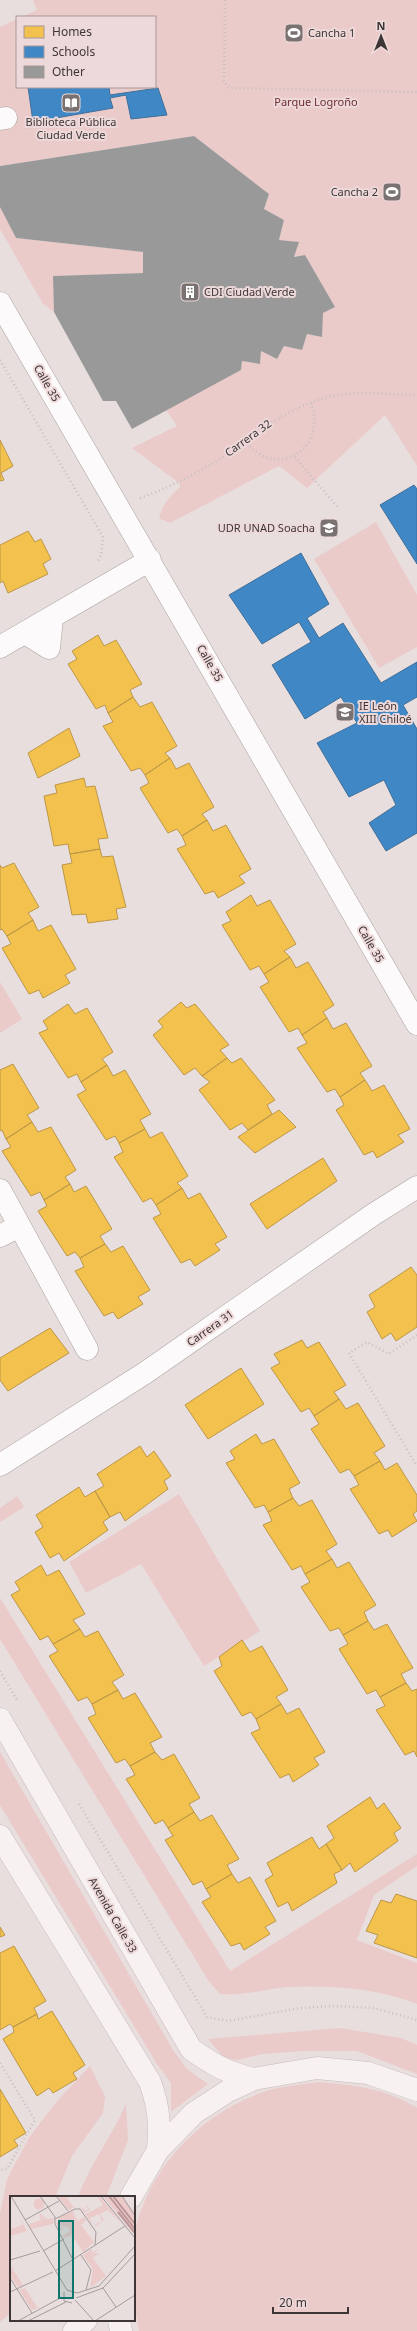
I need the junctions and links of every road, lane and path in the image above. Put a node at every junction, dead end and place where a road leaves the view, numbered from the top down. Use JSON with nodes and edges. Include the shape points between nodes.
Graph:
{"nodes":[{"id":1,"x":225,"y":0,"type":"edge"},
{"id":2,"x":417,"y":92,"type":"edge"},
{"id":3,"x":0,"y":303,"type":"edge"},
{"id":4,"x":0,"y":360,"type":"edge"},
{"id":5,"x":417,"y":395,"type":"edge"},
{"id":6,"x":311,"y":403,"type":"junction"},
{"id":7,"x":244,"y":440,"type":"junction"},
{"id":8,"x":295,"y":457,"type":"junction"},
{"id":9,"x":140,"y":498,"type":"dead end"},
{"id":10,"x":339,"y":509,"type":"dead end"},
{"id":11,"x":150,"y":560,"type":"junction"},
{"id":12,"x":95,"y":566,"type":"dead end"},
{"id":13,"x":52,"y":618,"type":"junction"},
{"id":14,"x":25,"y":633,"type":"junction"},
{"id":15,"x":0,"y":647,"type":"edge"},
{"id":16,"x":417,"y":1024,"type":"edge"},
{"id":17,"x":417,"y":1187,"type":"edge"},
{"id":18,"x":0,"y":1190,"type":"edge"},
{"id":19,"x":19,"y":1226,"type":"junction"},
{"id":20,"x":0,"y":1236,"type":"edge"},
{"id":21,"x":417,"y":1335,"type":"edge"},
{"id":22,"x":87,"y":1349,"type":"dead end"},
{"id":23,"x":0,"y":1465,"type":"edge"},
{"id":24,"x":417,"y":1466,"type":"edge"},
{"id":25,"x":0,"y":1671,"type":"edge"},
{"id":26,"x":20,"y":1705,"type":"dead end"},
{"id":27,"x":0,"y":1719,"type":"edge"},
{"id":28,"x":77,"y":1800,"type":"dead end"},
{"id":29,"x":0,"y":1836,"type":"edge"},
{"id":30,"x":417,"y":2020,"type":"edge"},
{"id":31,"x":0,"y":2064,"type":"edge"},
{"id":32,"x":254,"y":2079,"type":"junction"},
{"id":33,"x":417,"y":2090,"type":"edge"},
{"id":34,"x":158,"y":2150,"type":"junction"},
{"id":35,"x":0,"y":2170,"type":"edge"},
{"id":36,"x":132,"y":2196,"type":"edge"},
{"id":37,"x":85,"y":2321,"type":"edge"},
{"id":38,"x":119,"y":2321,"type":"edge"},
{"id":39,"x":74,"y":2331,"type":"edge"},
{"id":40,"x":121,"y":2331,"type":"edge"}],
"edges":[{"from":1,"to":2,"type":"path","via":[[224,82],[230,88]]},
{"from":3,"to":11,"type":"street","name":"Calle 35"},
{"from":4,"to":12,"type":"path","via":[[102,537],[101,555]]},
{"from":5,"to":6,"type":"path","name":"Carrera 32","via":[[330,397]]},
{"from":6,"to":7,"type":"path","name":"Carrera 32","via":[[277,418]]},
{"from":6,"to":8,"type":"path","via":[[316,422],[313,433],[310,442]]},
{"from":7,"to":8,"type":"path","via":[[265,456],[275,459]]},
{"from":7,"to":9,"type":"path","name":"Carrera 32","via":[[217,461],[179,483]]},
{"from":8,"to":10,"type":"path"},
{"from":11,"to":13,"type":"street"},
{"from":11,"to":16,"type":"street","name":"Calle 35"},
{"from":13,"to":14,"type":"street"},
{"from":13,"to":14,"type":"street","via":[[53,654]]},
{"from":14,"to":15,"type":"street"},
{"from":17,"to":23,"type":"street","name":"Carrera 31","via":[[145,1373]]},
{"from":18,"to":19,"type":"street"},
{"from":19,"to":20,"type":"street"},
{"from":19,"to":22,"type":"street"},
{"from":21,"to":24,"type":"path","via":[[389,1354],[367,1342],[349,1353]]},
{"from":25,"to":26,"type":"path"},
{"from":27,"to":32,"type":"main road","name":"Avenida Calle 33","via":[[191,2049],[229,2073]]},
{"from":28,"to":30,"type":"path","via":[[207,2017],[228,2022],[300,2008],[332,2006],[374,2008]]},
{"from":29,"to":34,"type":"main road","via":[[150,2082],[158,2104]]},
{"from":31,"to":35,"type":"path","via":[[35,2120],[7,2169]]},
{"from":32,"to":33,"type":"main road","via":[[316,2068],[368,2072]]},
{"from":32,"to":34,"type":"main road","via":[[228,2091],[194,2113]]},
{"from":34,"to":36,"type":"main road"},
{"from":37,"to":39,"type":"main road"},
{"from":38,"to":40,"type":"main road"}]}
